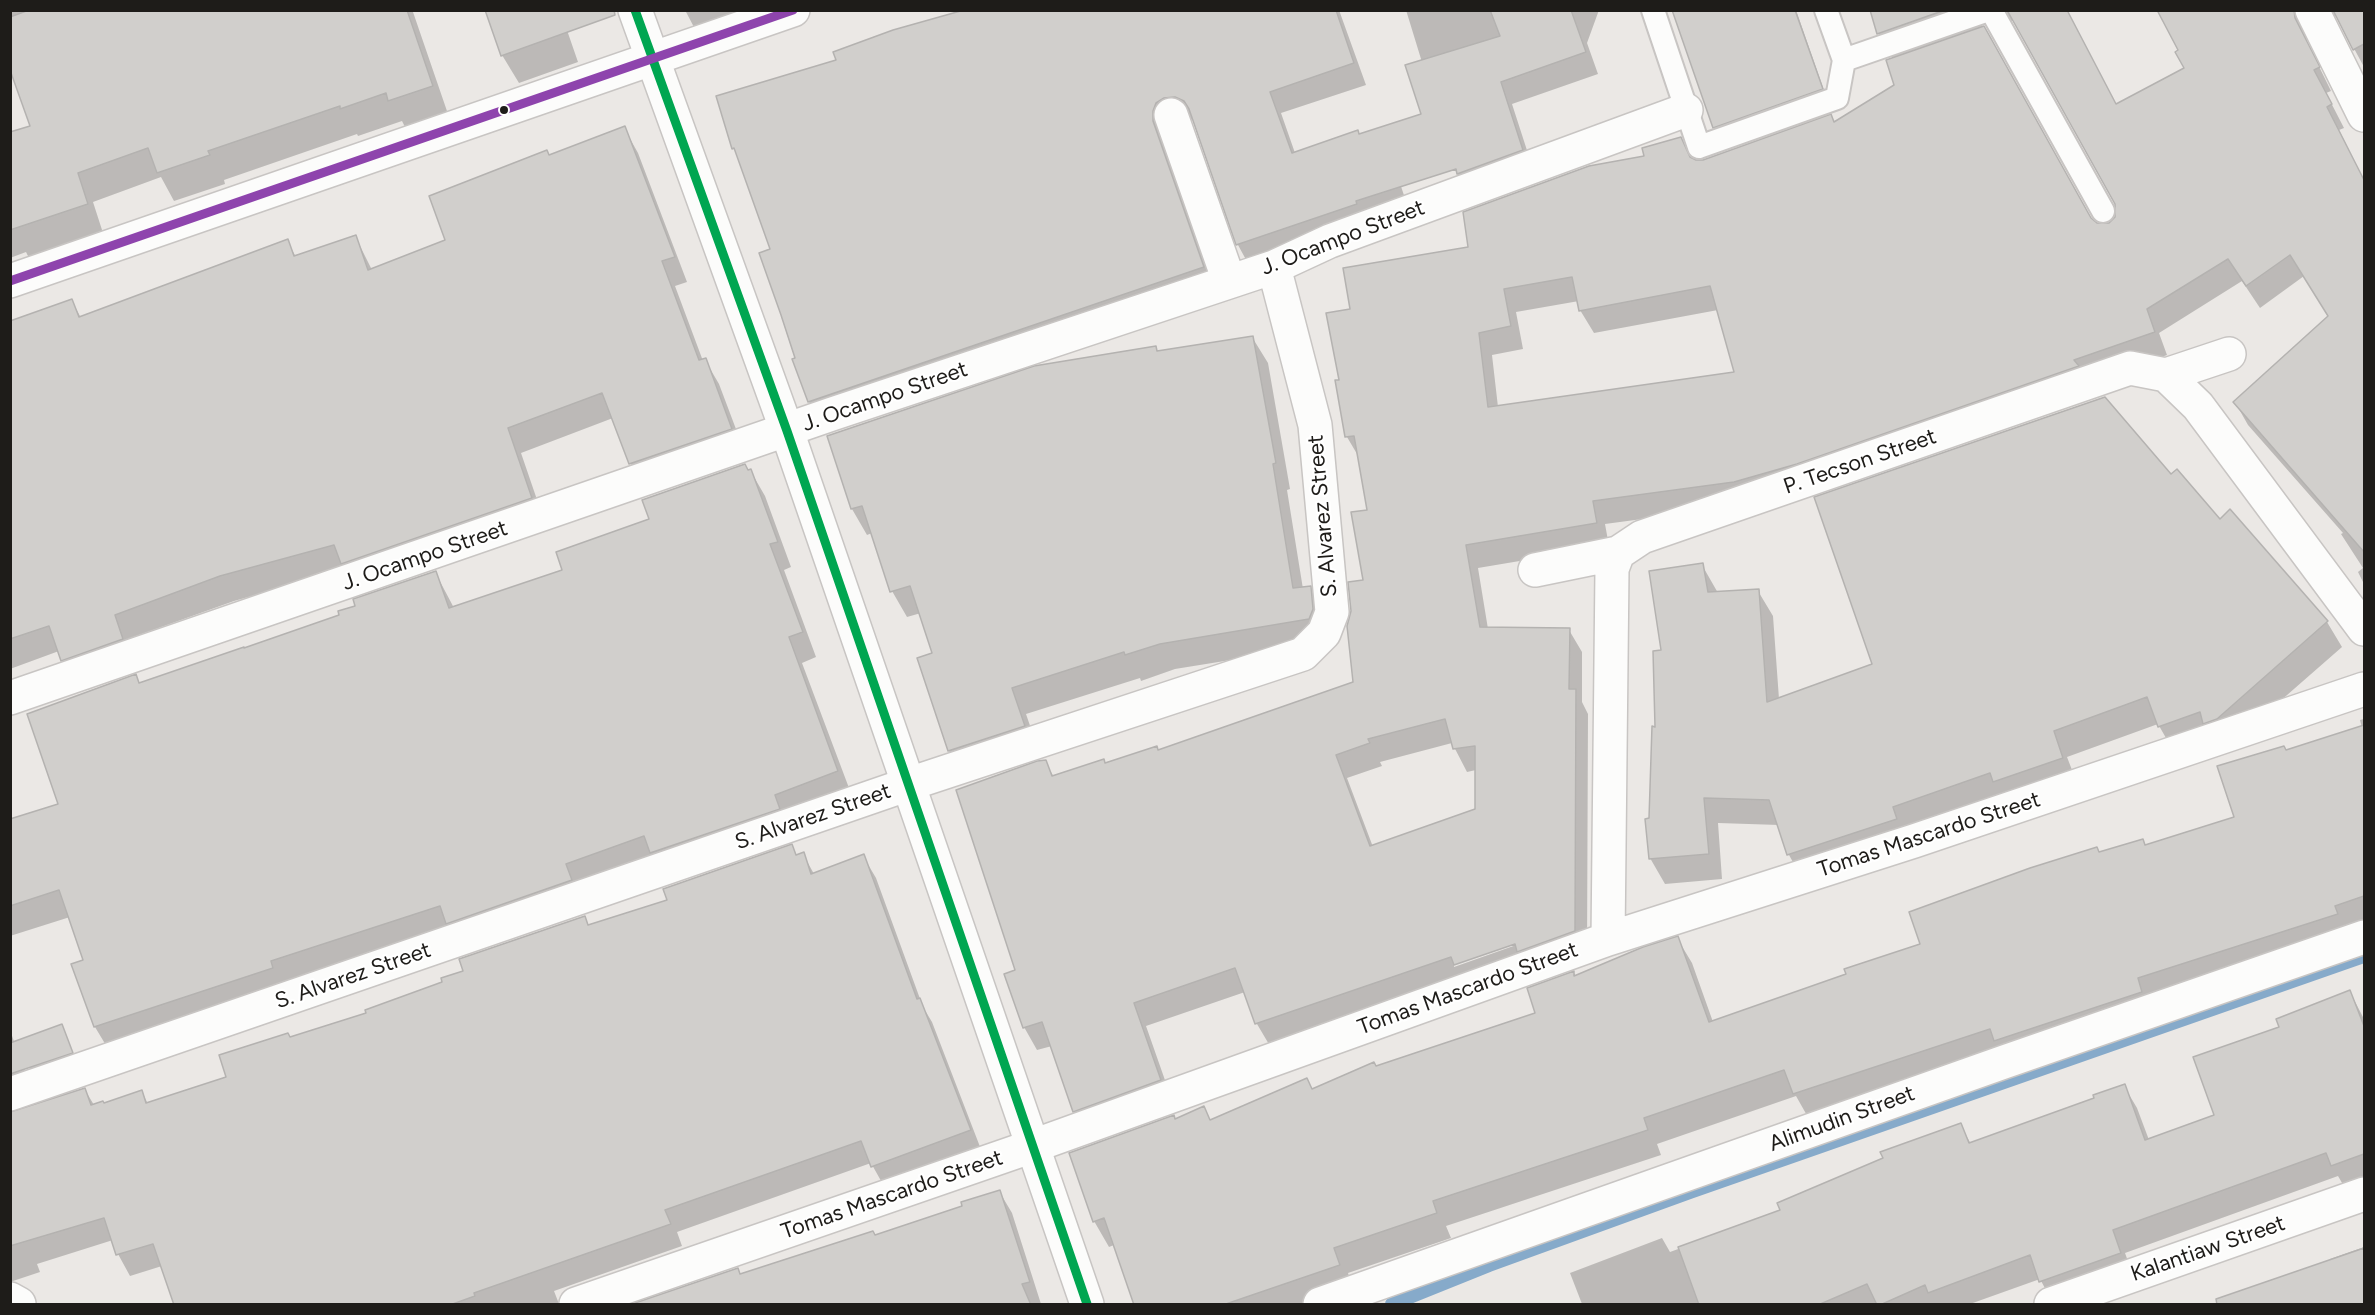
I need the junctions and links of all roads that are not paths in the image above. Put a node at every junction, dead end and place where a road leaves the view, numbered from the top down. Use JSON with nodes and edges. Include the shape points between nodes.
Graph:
{"nodes":[{"id":1,"x":635,"y":10,"type":"edge"},
{"id":2,"x":793,"y":10,"type":"edge"},
{"id":3,"x":1653,"y":10,"type":"edge"},
{"id":4,"x":1826,"y":10,"type":"edge"},
{"id":5,"x":1989,"y":10,"type":"edge"},
{"id":6,"x":2312,"y":10,"type":"edge"},
{"id":7,"x":651,"y":59,"type":"junction"},
{"id":8,"x":1844,"y":60,"type":"junction"},
{"id":9,"x":1686,"y":110,"type":"junction"},
{"id":10,"x":1171,"y":115,"type":"dead end"},
{"id":11,"x":2364,"y":116,"type":"edge"},
{"id":12,"x":2103,"y":211,"type":"dead end"},
{"id":13,"x":1274,"y":267,"type":"junction"},
{"id":14,"x":10,"y":281,"type":"edge"},
{"id":15,"x":1229,"y":281,"type":"junction"},
{"id":16,"x":2229,"y":354,"type":"dead end"},
{"id":17,"x":2166,"y":375,"type":"junction"},
{"id":18,"x":787,"y":431,"type":"junction"},
{"id":19,"x":1618,"y":553,"type":"junction"},
{"id":20,"x":1535,"y":570,"type":"dead end"},
{"id":21,"x":2364,"y":629,"type":"edge"},
{"id":22,"x":2364,"y":689,"type":"edge"},
{"id":23,"x":10,"y":698,"type":"edge"},
{"id":24,"x":909,"y":784,"type":"junction"},
{"id":25,"x":2364,"y":937,"type":"edge"},
{"id":26,"x":1608,"y":939,"type":"junction"},
{"id":27,"x":10,"y":1094,"type":"edge"},
{"id":28,"x":1033,"y":1146,"type":"junction"},
{"id":29,"x":2364,"y":1194,"type":"edge"},
{"id":30,"x":10,"y":1299,"type":"edge"},
{"id":31,"x":2067,"y":1302,"type":"edge"},
{"id":32,"x":19,"y":1305,"type":"edge"},
{"id":33,"x":576,"y":1305,"type":"edge"},
{"id":34,"x":1087,"y":1305,"type":"edge"},
{"id":35,"x":1320,"y":1305,"type":"edge"}],
"edges":[{"from":1,"to":7,"type":"street"},
{"from":2,"to":7,"type":"street"},
{"from":3,"to":9,"type":"lane"},
{"from":4,"to":8,"type":"lane"},
{"from":5,"to":8,"type":"lane"},
{"from":5,"to":12,"type":"lane"},
{"from":6,"to":11,"type":"street"},
{"from":7,"to":14,"type":"street"},
{"from":7,"to":18,"type":"street"},
{"from":8,"to":9,"type":"lane","via":[[1837,98],[1700,147]]},
{"from":9,"to":13,"type":"street","name":"J. Ocampo Street","via":[[1330,241]]},
{"from":10,"to":15,"type":"street"},
{"from":13,"to":15,"type":"street","name":"J. Ocampo Street"},
{"from":13,"to":24,"type":"street","name":"S. Alvarez Street","via":[[1315,425],[1332,612],[1324,633],[1303,654]]},
{"from":15,"to":18,"type":"street","name":"J. Ocampo Street"},
{"from":16,"to":17,"type":"street"},
{"from":17,"to":19,"type":"street","name":"P. Tecson Street","via":[[2130,368],[1642,537]]},
{"from":17,"to":21,"type":"street","via":[[2198,406]]},
{"from":18,"to":23,"type":"street","name":"J. Ocampo Street"},
{"from":18,"to":24,"type":"street"},
{"from":19,"to":20,"type":"street"},
{"from":19,"to":26,"type":"street","via":[[1612,569]]},
{"from":22,"to":26,"type":"street","name":"Tomas Mascardo Street"},
{"from":24,"to":27,"type":"street","name":"S. Alvarez Street"},
{"from":24,"to":28,"type":"street"},
{"from":25,"to":35,"type":"street","name":"Alimudin Street"},
{"from":26,"to":28,"type":"street","name":"Tomas Mascardo Street"},
{"from":28,"to":33,"type":"street","name":"Tomas Mascardo Street"},
{"from":28,"to":34,"type":"street"},
{"from":29,"to":31,"type":"street","name":"Kalantiaw Street"},
{"from":30,"to":32,"type":"street"}]}
